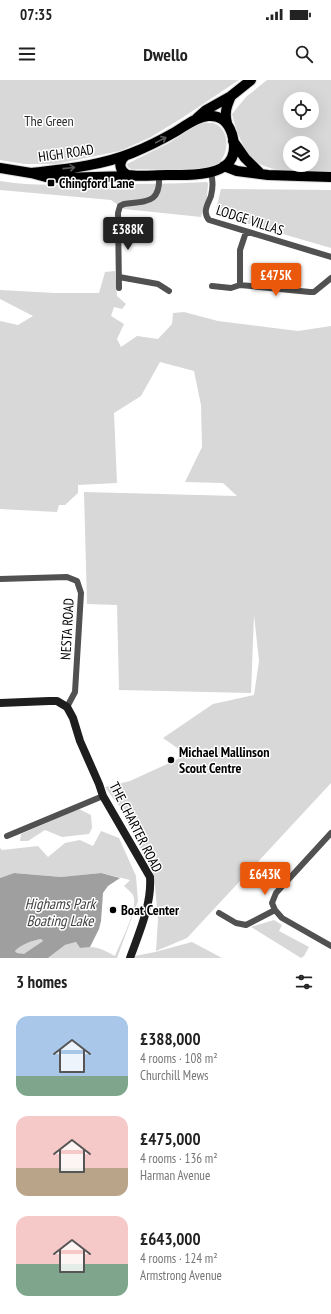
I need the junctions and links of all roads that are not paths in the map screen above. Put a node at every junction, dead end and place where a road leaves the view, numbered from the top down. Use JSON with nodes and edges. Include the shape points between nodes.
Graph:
{"nodes":[{"id":1,"x":251,"y":80,"type":"edge"},
{"id":2,"x":231,"y":96,"type":"junction"},
{"id":3,"x":196,"y":120,"type":"junction"},
{"id":4,"x":227,"y":123,"type":"junction"},
{"id":5,"x":233,"y":140,"type":"junction"},
{"id":6,"x":125,"y":156,"type":"junction"},
{"id":7,"x":224,"y":166,"type":"junction"},
{"id":8,"x":0,"y":168,"type":"edge"},
{"id":9,"x":31,"y":173,"type":"junction"},
{"id":10,"x":211,"y":173,"type":"junction"},
{"id":11,"x":260,"y":173,"type":"junction"},
{"id":12,"x":159,"y":175,"type":"junction"},
{"id":13,"x":131,"y":176,"type":"junction"},
{"id":14,"x":331,"y":177,"type":"edge"},
{"id":15,"x":246,"y":232,"type":"junction"},
{"id":16,"x":331,"y":257,"type":"edge"},
{"id":17,"x":119,"y":277,"type":"junction"},
{"id":18,"x":331,"y":278,"type":"edge"},
{"id":19,"x":240,"y":285,"type":"junction"},
{"id":20,"x":212,"y":286,"type":"dead end"},
{"id":21,"x":119,"y":288,"type":"dead end"},
{"id":22,"x":168,"y":291,"type":"dead end"},
{"id":23,"x":0,"y":579,"type":"edge"},
{"id":24,"x":0,"y":703,"type":"edge"},
{"id":25,"x":67,"y":707,"type":"junction"},
{"id":26,"x":103,"y":796,"type":"junction"},
{"id":27,"x":331,"y":832,"type":"edge"},
{"id":28,"x":7,"y":836,"type":"dead end"},
{"id":29,"x":275,"y":910,"type":"junction"},
{"id":30,"x":219,"y":913,"type":"dead end"},
{"id":31,"x":331,"y":946,"type":"edge"},
{"id":32,"x":130,"y":958,"type":"edge"}],
"edges":[{"from":1,"to":2,"type":"main road"},
{"from":2,"to":3,"type":"main road","via":[[206,110]]},
{"from":2,"to":4,"type":"main road","via":[[225,113]]},
{"from":3,"to":4,"type":"main road","via":[[214,116]]},
{"from":6,"to":3,"type":"main road","name":"HIGH ROAD","one_way":true},
{"from":4,"to":5,"type":"main road"},
{"from":5,"to":7,"type":"main road","via":[[233,152]]},
{"from":5,"to":11,"type":"main road","via":[[245,158]]},
{"from":9,"to":6,"type":"main road","name":"HIGH ROAD","one_way":true,"via":[[82,166]]},
{"from":6,"to":13,"type":"main road","via":[[120,167],[124,173]]},
{"from":7,"to":10,"type":"main road"},
{"from":7,"to":11,"type":"main road","via":[[248,173]]},
{"from":8,"to":9,"type":"main road"},
{"from":9,"to":13,"type":"main road","name":"HIGH ROAD","via":[[61,178]]},
{"from":10,"to":12,"type":"main road","name":"HIGH ROAD"},
{"from":10,"to":15,"type":"street","name":"LODGE VILLAS","via":[[213,182],[206,217]]},
{"from":11,"to":14,"type":"main road"},
{"from":12,"to":13,"type":"main road","name":"HIGH ROAD"},
{"from":12,"to":17,"type":"street","via":[[158,193],[151,200],[120,206]]},
{"from":15,"to":16,"type":"street","name":"LODGE VILLAS"},
{"from":15,"to":19,"type":"street","via":[[240,250]]},
{"from":17,"to":21,"type":"street"},
{"from":17,"to":22,"type":"street","via":[[158,284]]},
{"from":18,"to":19,"type":"street","via":[[314,292]]},
{"from":19,"to":20,"type":"street","via":[[231,288]]},
{"from":23,"to":25,"type":"street","name":"NESTA ROAD","via":[[67,577],[77,581],[81,593],[75,692]]},
{"from":24,"to":25,"type":"street","via":[[53,701]]},
{"from":25,"to":26,"type":"street","name":"THE CHARTER ROAD"},
{"from":26,"to":28,"type":"street"},
{"from":26,"to":32,"type":"street","name":"THE CHARTER ROAD","via":[[150,876],[148,900]]},
{"from":27,"to":29,"type":"street","via":[[276,893],[272,903]]},
{"from":29,"to":30,"type":"street","via":[[246,925],[236,923]]},
{"from":29,"to":31,"type":"street","via":[[282,918]]}]}
